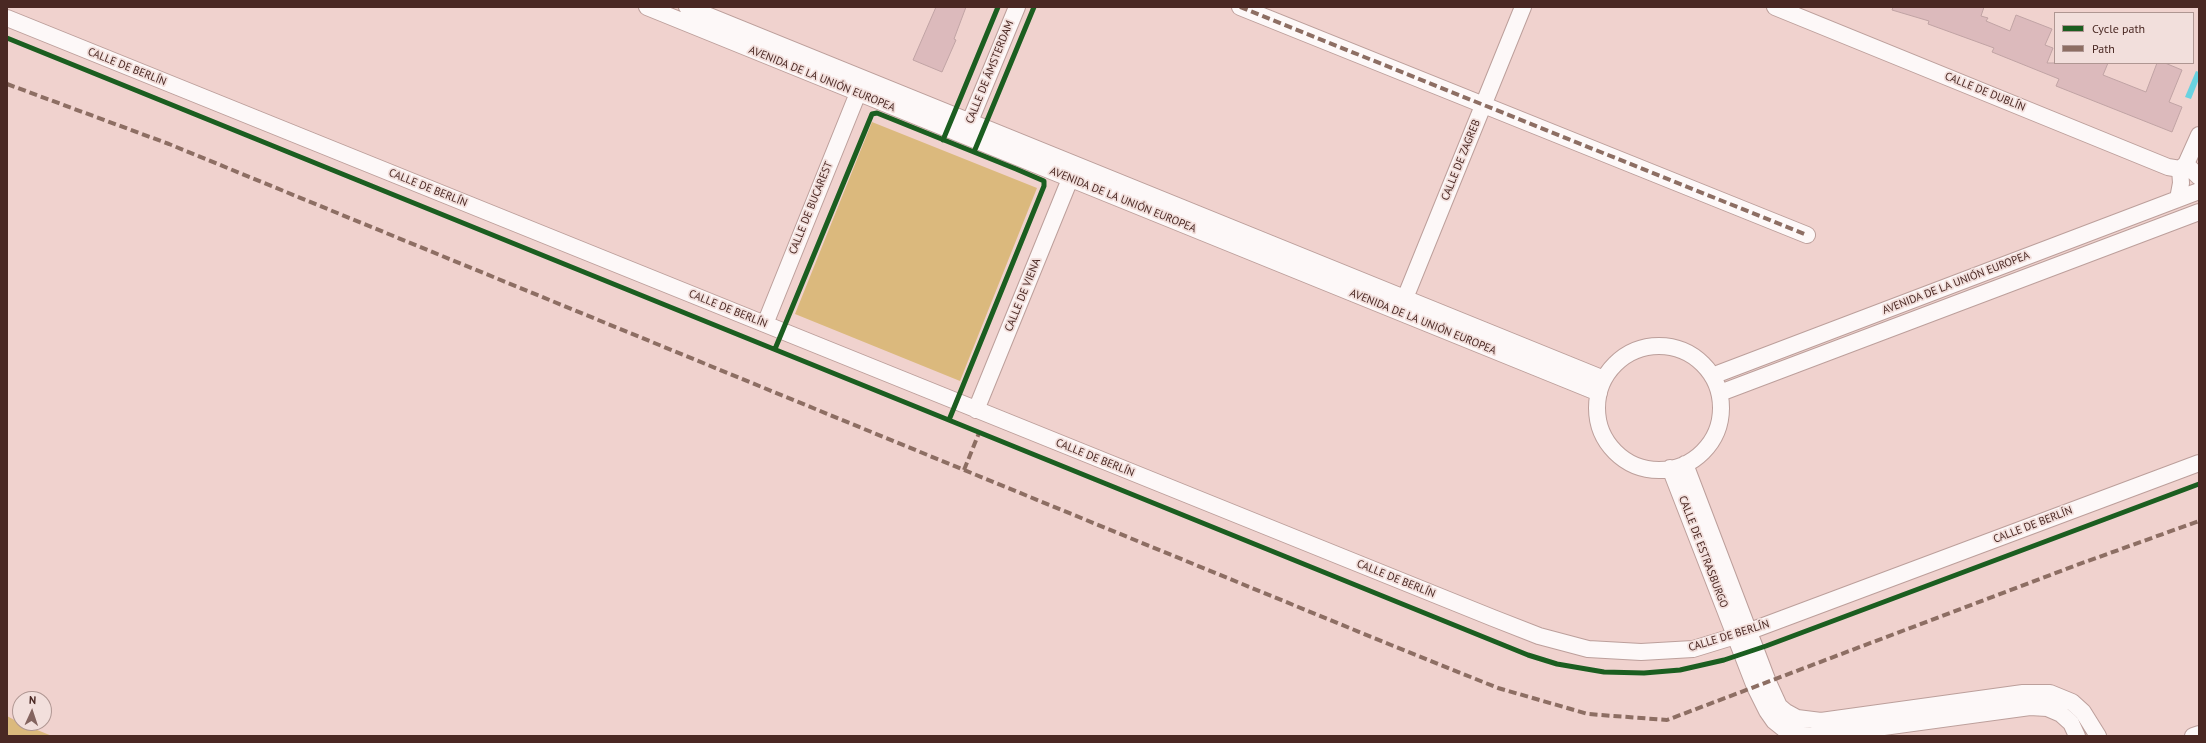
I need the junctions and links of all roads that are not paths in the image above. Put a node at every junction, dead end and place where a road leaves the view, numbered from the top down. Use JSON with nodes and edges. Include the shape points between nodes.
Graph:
{"nodes":[{"id":1,"x":646,"y":7,"type":"edge"},
{"id":2,"x":687,"y":7,"type":"edge"},
{"id":3,"x":1016,"y":7,"type":"edge"},
{"id":4,"x":1240,"y":7,"type":"edge"},
{"id":5,"x":1523,"y":7,"type":"edge"},
{"id":6,"x":1775,"y":7,"type":"edge"},
{"id":7,"x":7,"y":18,"type":"edge"},
{"id":8,"x":858,"y":93,"type":"junction"},
{"id":9,"x":1484,"y":104,"type":"junction"},
{"id":10,"x":967,"y":129,"type":"junction"},
{"id":11,"x":2199,"y":135,"type":"edge"},
{"id":12,"x":2186,"y":163,"type":"junction"},
{"id":13,"x":2199,"y":177,"type":"edge"},
{"id":14,"x":1070,"y":179,"type":"junction"},
{"id":15,"x":2199,"y":191,"type":"edge"},
{"id":16,"x":2178,"y":199,"type":"junction"},
{"id":17,"x":2199,"y":212,"type":"edge"},
{"id":18,"x":1807,"y":235,"type":"dead end"},
{"id":19,"x":1402,"y":305,"type":"junction"},
{"id":20,"x":765,"y":324,"type":"junction"},
{"id":21,"x":1712,"y":376,"type":"junction"},
{"id":22,"x":1602,"y":386,"type":"junction"},
{"id":23,"x":1720,"y":393,"type":"junction"},
{"id":24,"x":976,"y":410,"type":"junction"},
{"id":25,"x":2199,"y":462,"type":"edge"},
{"id":26,"x":1678,"y":466,"type":"junction"},
{"id":27,"x":1742,"y":634,"type":"junction"},
{"id":28,"x":2199,"y":734,"type":"edge"},
{"id":29,"x":2077,"y":736,"type":"edge"},
{"id":30,"x":2098,"y":736,"type":"edge"},
{"id":31,"x":2192,"y":736,"type":"edge"}],
"edges":[{"from":1,"to":8,"type":"street","name":"AVENIDA DE LA UNIÓN EUROPEA"},
{"from":2,"to":10,"type":"street","name":"AVENIDA DE LA UNIÓN EUROPEA"},
{"from":3,"to":10,"type":"street","name":"CALLE DE ÁMSTERDAM"},
{"from":4,"to":9,"type":"street"},
{"from":5,"to":9,"type":"street","name":"CALLE DE ZAGREB"},
{"from":6,"to":12,"type":"street","name":"CALLE DE DUBLÍN","via":[[2168,167]]},
{"from":7,"to":20,"type":"street","name":"CALLE DE BERLÍN"},
{"from":8,"to":10,"type":"street","name":"AVENIDA DE LA UNIÓN EUROPEA"},
{"from":8,"to":20,"type":"street","name":"CALLE DE BUCAREST"},
{"from":9,"to":18,"type":"street"},
{"from":9,"to":19,"type":"street","name":"CALLE DE ZAGREB"},
{"from":10,"to":14,"type":"street","name":"AVENIDA DE LA UNIÓN EUROPEA"},
{"from":10,"to":19,"type":"street","name":"AVENIDA DE LA UNIÓN EUROPEA"},
{"from":11,"to":12,"type":"street"},
{"from":12,"to":13,"type":"street"},
{"from":12,"to":16,"type":"street"},
{"from":14,"to":19,"type":"street","name":"AVENIDA DE LA UNIÓN EUROPEA"},
{"from":14,"to":24,"type":"street","name":"CALLE DE VIENA"},
{"from":15,"to":16,"type":"street","name":"AVENIDA DE LA UNIÓN EUROPEA"},
{"from":16,"to":21,"type":"street","name":"AVENIDA DE LA UNIÓN EUROPEA"},
{"from":17,"to":23,"type":"street","name":"AVENIDA DE LA UNIÓN EUROPEA"},
{"from":19,"to":22,"type":"street","name":"AVENIDA DE LA UNIÓN EUROPEA"},
{"from":20,"to":24,"type":"street","name":"CALLE DE BERLÍN"},
{"from":21,"to":22,"type":"street","via":[[1706,366],[1690,354],[1671,346],[1651,346],[1631,352],[1614,364]]},
{"from":21,"to":23,"type":"street","via":[[1718,384]]},
{"from":22,"to":26,"type":"street","via":[[1597,401],[1598,422],[1606,441],[1620,457],[1638,467],[1659,470]]},
{"from":23,"to":26,"type":"street","via":[[1720,424],[1712,442],[1698,457]]},
{"from":24,"to":27,"type":"street","name":"CALLE DE BERLÍN","via":[[1539,636],[1588,648],[1641,652],[1693,649]]},
{"from":25,"to":27,"type":"street","name":"CALLE DE BERLÍN"},
{"from":26,"to":27,"type":"street","name":"CALLE DE ESTRASBURGO"},
{"from":27,"to":29,"type":"street","via":[[1767,711],[1774,721],[1796,734],[1825,735],[2030,707],[2047,708],[2061,714],[2071,723]]},
{"from":27,"to":30,"type":"street","via":[[1774,696],[1786,712],[1797,718],[1821,722],[2023,693],[2050,693],[2072,702]]},
{"from":28,"to":31,"type":"street"}]}
